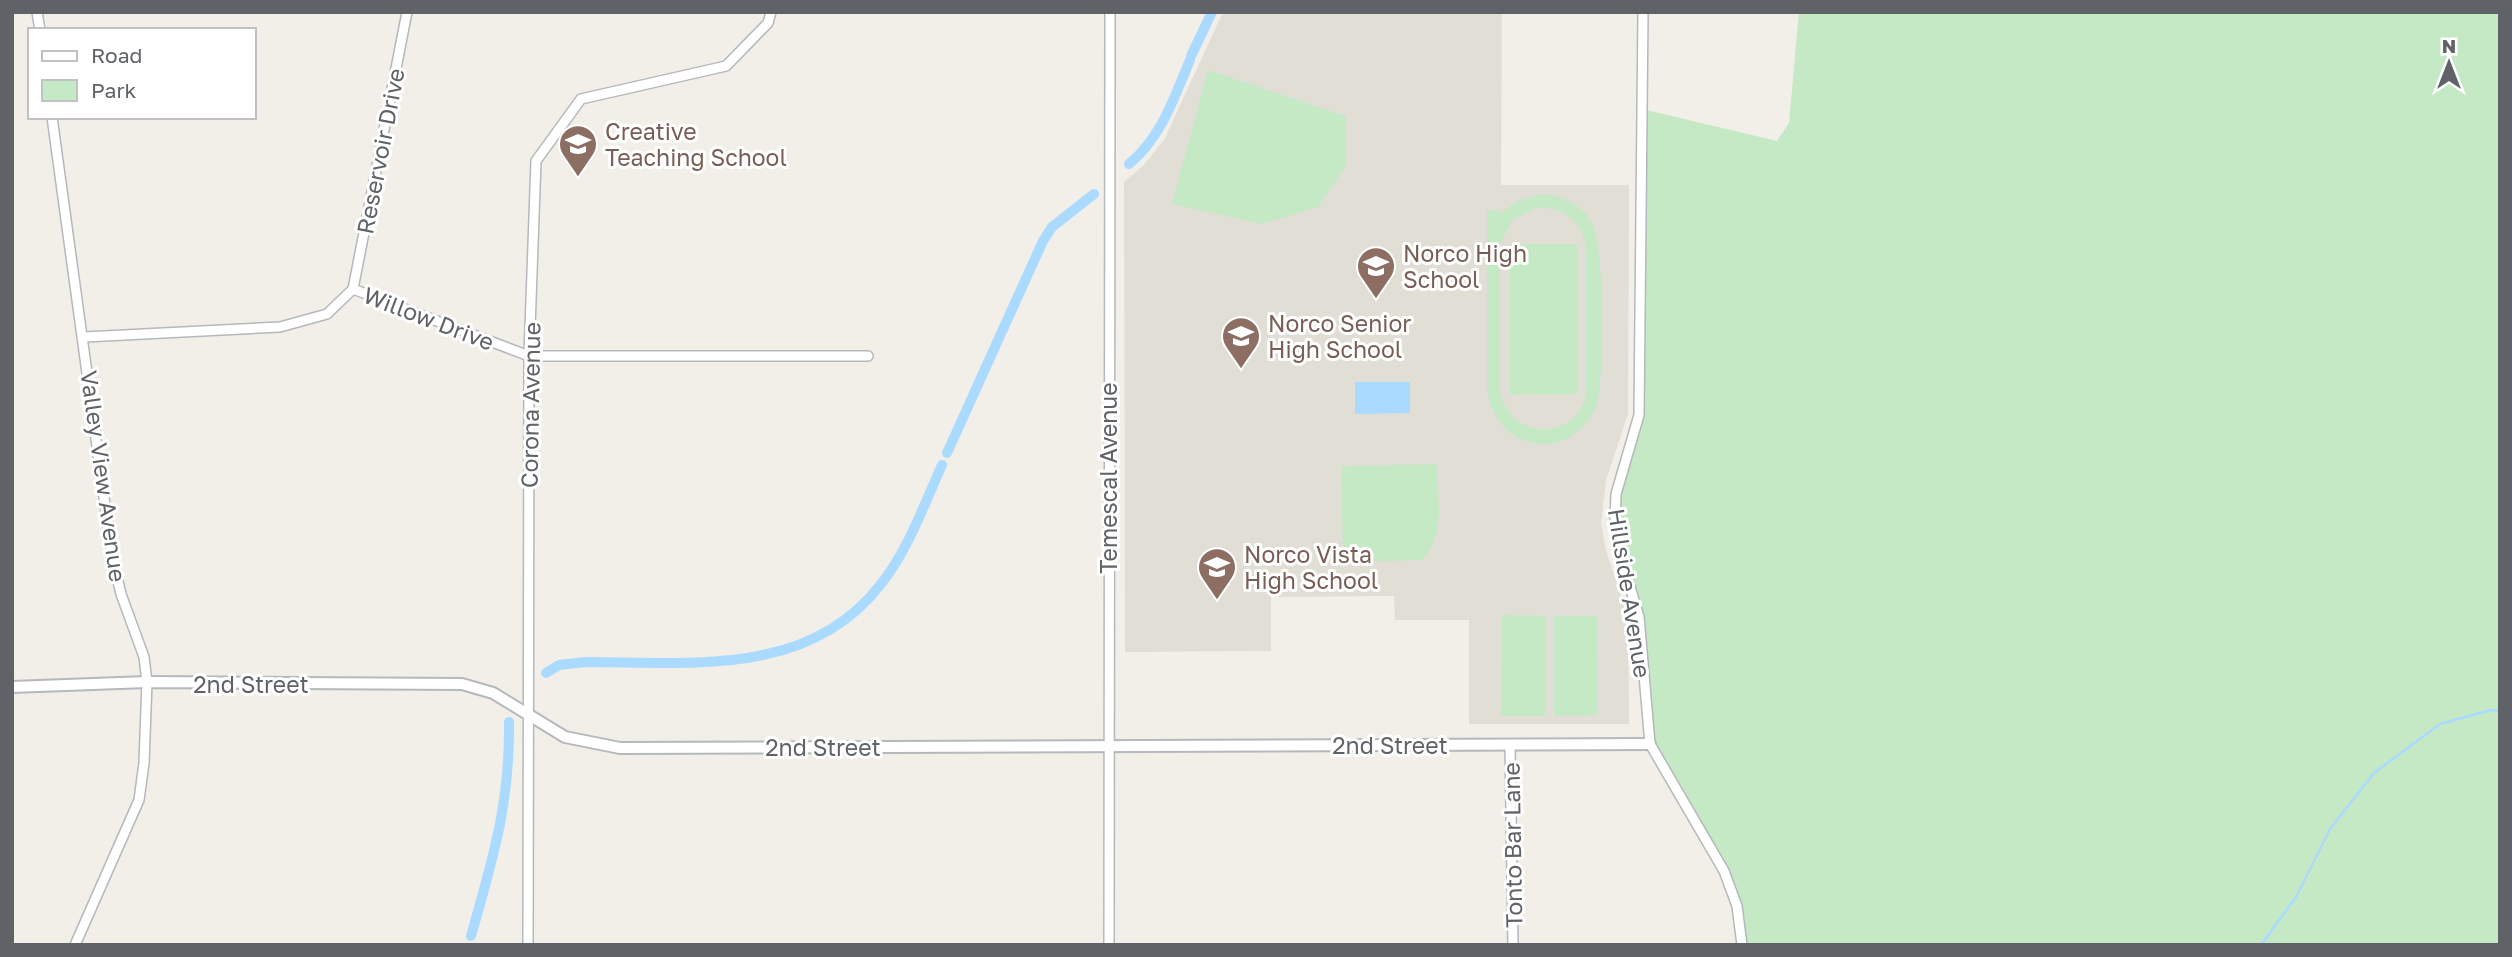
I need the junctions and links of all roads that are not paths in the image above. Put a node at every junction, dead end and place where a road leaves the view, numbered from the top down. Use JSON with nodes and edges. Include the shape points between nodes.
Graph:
{"nodes":[{"id":1,"x":407,"y":12,"type":"edge"},
{"id":2,"x":771,"y":12,"type":"edge"},
{"id":3,"x":1110,"y":12,"type":"edge"},
{"id":4,"x":1643,"y":12,"type":"edge"},
{"id":5,"x":52,"y":119,"type":"edge"},
{"id":6,"x":353,"y":289,"type":"junction"},
{"id":7,"x":85,"y":337,"type":"junction"},
{"id":8,"x":529,"y":356,"type":"junction"},
{"id":9,"x":868,"y":356,"type":"dead end"},
{"id":10,"x":147,"y":682,"type":"junction"},
{"id":11,"x":12,"y":687,"type":"edge"},
{"id":12,"x":528,"y":714,"type":"junction"},
{"id":13,"x":1650,"y":744,"type":"junction"},
{"id":14,"x":1510,"y":745,"type":"junction"},
{"id":15,"x":1108,"y":746,"type":"junction"},
{"id":16,"x":75,"y":945,"type":"edge"},
{"id":17,"x":528,"y":945,"type":"edge"},
{"id":18,"x":1109,"y":945,"type":"edge"},
{"id":19,"x":1513,"y":945,"type":"edge"},
{"id":20,"x":1742,"y":945,"type":"edge"}],
"edges":[{"from":1,"to":6,"type":"street","name":"Reservoir Drive"},
{"from":2,"to":8,"type":"street","name":"Corona Avenue","via":[[768,23],[726,66],[580,99],[536,161]]},
{"from":3,"to":15,"type":"street","name":"Temescal Avenue"},
{"from":4,"to":13,"type":"street","name":"Hillside Avenue","via":[[1639,415],[1616,494],[1615,521],[1639,617]]},
{"from":5,"to":7,"type":"street","name":"Valley View Avenue"},
{"from":6,"to":7,"type":"street","name":"Willow Drive","via":[[327,314],[280,327]]},
{"from":6,"to":8,"type":"street","name":"Willow Drive"},
{"from":7,"to":10,"type":"street","name":"Valley View Avenue","via":[[113,556],[121,594],[144,657]]},
{"from":8,"to":9,"type":"street","name":"Willow Drive"},
{"from":8,"to":12,"type":"street","name":"Corona Avenue"},
{"from":10,"to":11,"type":"street","name":"2nd Street"},
{"from":10,"to":12,"type":"street","name":"2nd Street","via":[[462,684],[493,692]]},
{"from":10,"to":16,"type":"street","name":"Valley View Avenue","via":[[139,800]]},
{"from":12,"to":15,"type":"street","name":"2nd Street","via":[[565,737],[620,748]]},
{"from":12,"to":17,"type":"street","name":"Corona Avenue"},
{"from":13,"to":14,"type":"street","name":"2nd Street"},
{"from":13,"to":20,"type":"street","name":"Hillside Avenue","via":[[1724,871],[1737,906]]},
{"from":14,"to":15,"type":"street","name":"2nd Street"},
{"from":14,"to":19,"type":"street","name":"Tonto Bar Lane"},
{"from":15,"to":18,"type":"street","name":"Temescal Avenue"}]}
